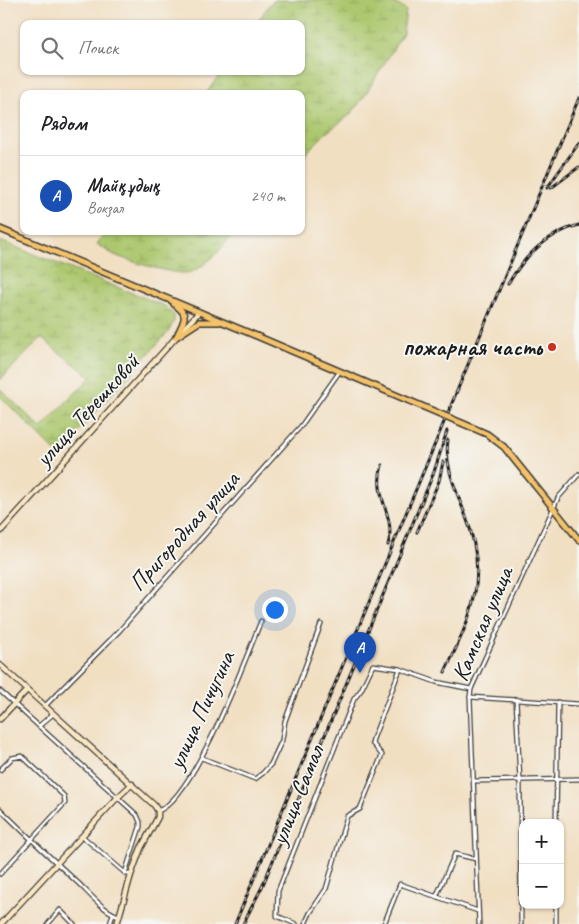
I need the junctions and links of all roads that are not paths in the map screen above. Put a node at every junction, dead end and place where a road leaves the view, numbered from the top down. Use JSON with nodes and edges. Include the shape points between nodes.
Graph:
{"nodes":[{"id":1,"x":0,"y":230,"type":"edge"},
{"id":2,"x":168,"y":299,"type":"junction"},
{"id":3,"x":199,"y":312,"type":"junction"},
{"id":4,"x":223,"y":322,"type":"junction"},
{"id":5,"x":176,"y":337,"type":"junction"},
{"id":6,"x":340,"y":371,"type":"junction"},
{"id":7,"x":579,"y":474,"type":"edge"},
{"id":8,"x":554,"y":509,"type":"junction"},
{"id":9,"x":0,"y":532,"type":"edge"},
{"id":10,"x":579,"y":540,"type":"edge"},
{"id":11,"x":261,"y":622,"type":"dead end"},
{"id":12,"x":321,"y":624,"type":"dead end"},
{"id":13,"x":0,"y":665,"type":"edge"},
{"id":14,"x":400,"y":669,"type":"junction"},
{"id":15,"x":471,"y":689,"type":"junction"},
{"id":16,"x":27,"y":690,"type":"junction"},
{"id":17,"x":0,"y":691,"type":"edge"},
{"id":18,"x":470,"y":697,"type":"junction"},
{"id":19,"x":516,"y":699,"type":"junction"},
{"id":20,"x":558,"y":702,"type":"junction"},
{"id":21,"x":14,"y":704,"type":"junction"},
{"id":22,"x":579,"y":704,"type":"edge"},
{"id":23,"x":45,"y":706,"type":"junction"},
{"id":24,"x":53,"y":714,"type":"junction"},
{"id":25,"x":0,"y":719,"type":"edge"},
{"id":26,"x":39,"y":726,"type":"junction"},
{"id":27,"x":202,"y":758,"type":"junction"},
{"id":28,"x":0,"y":770,"type":"edge"},
{"id":29,"x":556,"y":780,"type":"junction"},
{"id":30,"x":579,"y":780,"type":"edge"},
{"id":31,"x":474,"y":781,"type":"junction"},
{"id":32,"x":520,"y":781,"type":"junction"},
{"id":33,"x":132,"y":784,"type":"junction"},
{"id":34,"x":117,"y":798,"type":"junction"},
{"id":35,"x":0,"y":809,"type":"edge"},
{"id":36,"x":158,"y":811,"type":"junction"},
{"id":37,"x":556,"y":819,"type":"edge"},
{"id":38,"x":82,"y":836,"type":"junction"},
{"id":39,"x":31,"y":840,"type":"junction"},
{"id":40,"x":134,"y":846,"type":"junction"},
{"id":41,"x":141,"y":848,"type":"junction"},
{"id":42,"x":476,"y":859,"type":"junction"},
{"id":43,"x":56,"y":863,"type":"junction"},
{"id":44,"x":0,"y":874,"type":"edge"},
{"id":45,"x":125,"y":874,"type":"junction"},
{"id":46,"x":131,"y":875,"type":"junction"},
{"id":47,"x":436,"y":897,"type":"junction"},
{"id":48,"x":556,"y":909,"type":"edge"},
{"id":49,"x":478,"y":911,"type":"junction"},
{"id":50,"x":113,"y":914,"type":"junction"},
{"id":51,"x":119,"y":916,"type":"junction"},
{"id":52,"x":1,"y":924,"type":"edge"},
{"id":53,"x":48,"y":924,"type":"edge"},
{"id":54,"x":74,"y":924,"type":"edge"},
{"id":55,"x":110,"y":924,"type":"edge"},
{"id":56,"x":117,"y":924,"type":"edge"},
{"id":57,"x":296,"y":924,"type":"edge"},
{"id":58,"x":305,"y":924,"type":"edge"},
{"id":59,"x":384,"y":924,"type":"edge"},
{"id":60,"x":479,"y":924,"type":"edge"},
{"id":61,"x":521,"y":924,"type":"edge"},
{"id":62,"x":556,"y":924,"type":"edge"}],
"edges":[{"from":1,"to":2,"type":"main road"},
{"from":2,"to":3,"type":"main road"},
{"from":2,"to":5,"type":"main road","via":[[184,313],[185,321]]},
{"from":3,"to":4,"type":"main road"},
{"from":3,"to":5,"type":"street","name":"улица Терешковой"},
{"from":4,"to":5,"type":"main road","via":[[199,322]]},
{"from":4,"to":6,"type":"main road"},
{"from":5,"to":9,"type":"street","name":"улица Терешковой"},
{"from":6,"to":8,"type":"main road","bridge":true,"via":[[499,442]]},
{"from":6,"to":23,"type":"street","name":"Пригородная улица","via":[[296,431],[120,630]]},
{"from":7,"to":8,"type":"street","name":"Камская улица","via":[[565,488]]},
{"from":8,"to":10,"type":"main road"},
{"from":8,"to":15,"type":"street","name":"Камская улица"},
{"from":11,"to":27,"type":"street","name":"улица Пичугина"},
{"from":12,"to":27,"type":"street","via":[[271,764],[255,779]]},
{"from":13,"to":16,"type":"street"},
{"from":14,"to":15,"type":"street","via":[[436,682]]},
{"from":14,"to":57,"type":"street","name":"улица Самал","via":[[373,665],[354,699],[278,891],[277,916]]},
{"from":14,"to":58,"type":"street","via":[[372,743],[382,755],[360,809],[347,816],[326,889]]},
{"from":15,"to":18,"type":"street","name":"Камская улица"},
{"from":16,"to":21,"type":"street"},
{"from":16,"to":23,"type":"street"},
{"from":17,"to":21,"type":"street"},
{"from":18,"to":19,"type":"street"},
{"from":18,"to":31,"type":"street","name":"Камская улица"},
{"from":19,"to":20,"type":"street"},
{"from":19,"to":32,"type":"street"},
{"from":20,"to":22,"type":"street"},
{"from":20,"to":29,"type":"street"},
{"from":21,"to":25,"type":"street"},
{"from":21,"to":26,"type":"street"},
{"from":23,"to":24,"type":"street"},
{"from":24,"to":26,"type":"street"},
{"from":24,"to":33,"type":"street"},
{"from":26,"to":34,"type":"street"},
{"from":27,"to":36,"type":"street","name":"улица Пичугина","via":[[172,802]]},
{"from":28,"to":39,"type":"street","via":[[12,758],[22,756],[64,796],[65,803]]},
{"from":29,"to":30,"type":"street"},
{"from":29,"to":32,"type":"street"},
{"from":29,"to":37,"type":"street"},
{"from":31,"to":32,"type":"street"},
{"from":31,"to":42,"type":"street","name":"Камская улица"},
{"from":32,"to":61,"type":"street"},
{"from":33,"to":34,"type":"street"},
{"from":33,"to":36,"type":"street"},
{"from":34,"to":38,"type":"street"},
{"from":34,"to":40,"type":"street","via":[[137,815],[140,822]]},
{"from":35,"to":39,"type":"street"},
{"from":36,"to":41,"type":"street","name":"улица Пичугина","via":[[158,817]]},
{"from":38,"to":43,"type":"street"},
{"from":38,"to":45,"type":"street"},
{"from":39,"to":43,"type":"street"},
{"from":39,"to":44,"type":"street"},
{"from":40,"to":41,"type":"street"},
{"from":40,"to":45,"type":"street"},
{"from":41,"to":46,"type":"street","name":"улица Пичугина"},
{"from":42,"to":47,"type":"street","via":[[455,854]]},
{"from":42,"to":49,"type":"street","name":"Камская улица"},
{"from":43,"to":50,"type":"street"},
{"from":43,"to":52,"type":"street"},
{"from":45,"to":46,"type":"street"},
{"from":46,"to":51,"type":"street","name":"улица Пичугина"},
{"from":47,"to":49,"type":"street"},
{"from":47,"to":59,"type":"street","via":[[400,884]]},
{"from":48,"to":62,"type":"street"},
{"from":49,"to":60,"type":"street","name":"Камская улица"},
{"from":50,"to":51,"type":"street"},
{"from":50,"to":55,"type":"street"},
{"from":51,"to":56,"type":"street","name":"улица Пичугина"},
{"from":53,"to":54,"type":"street","via":[[60,910]]}]}
